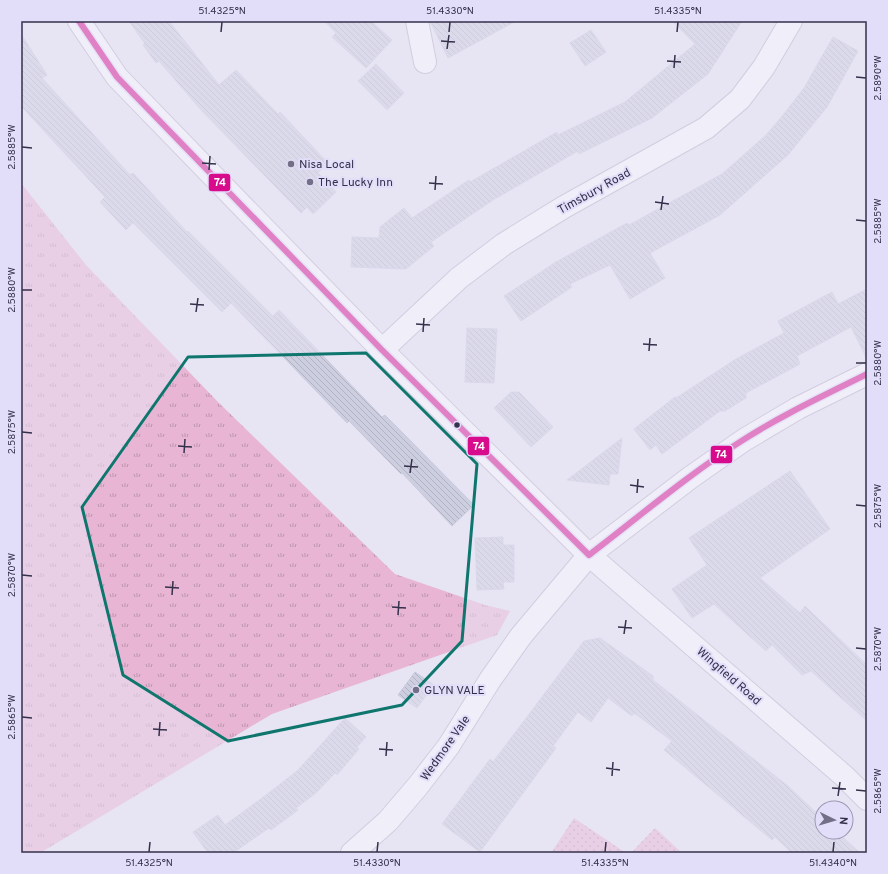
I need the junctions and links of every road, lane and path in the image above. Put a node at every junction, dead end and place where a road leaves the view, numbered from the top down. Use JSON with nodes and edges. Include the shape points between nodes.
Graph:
{"nodes":[{"id":1,"x":79,"y":21,"type":"edge"},
{"id":2,"x":417,"y":21,"type":"edge"},
{"id":3,"x":791,"y":21,"type":"edge"},
{"id":4,"x":425,"y":62,"type":"dead end"},
{"id":5,"x":382,"y":350,"type":"junction"},
{"id":6,"x":867,"y":374,"type":"edge"},
{"id":7,"x":589,"y":555,"type":"junction"},
{"id":8,"x":867,"y":799,"type":"edge"},
{"id":9,"x":352,"y":853,"type":"edge"}],
"edges":[{"from":1,"to":5,"type":"street","via":[[118,77]]},
{"from":2,"to":4,"type":"street"},
{"from":3,"to":5,"type":"street","name":"Timsbury Road","via":[[764,67],[740,99],[706,128],[564,207],[504,244],[459,278]]},
{"from":5,"to":7,"type":"street"},
{"from":6,"to":7,"type":"street","name":"Wedmore Vale","via":[[798,408],[744,440]]},
{"from":7,"to":8,"type":"street","name":"Wingfield Road"},
{"from":7,"to":9,"type":"street","name":"Wedmore Vale","via":[[521,636],[448,747],[417,787],[388,821]]}]}
